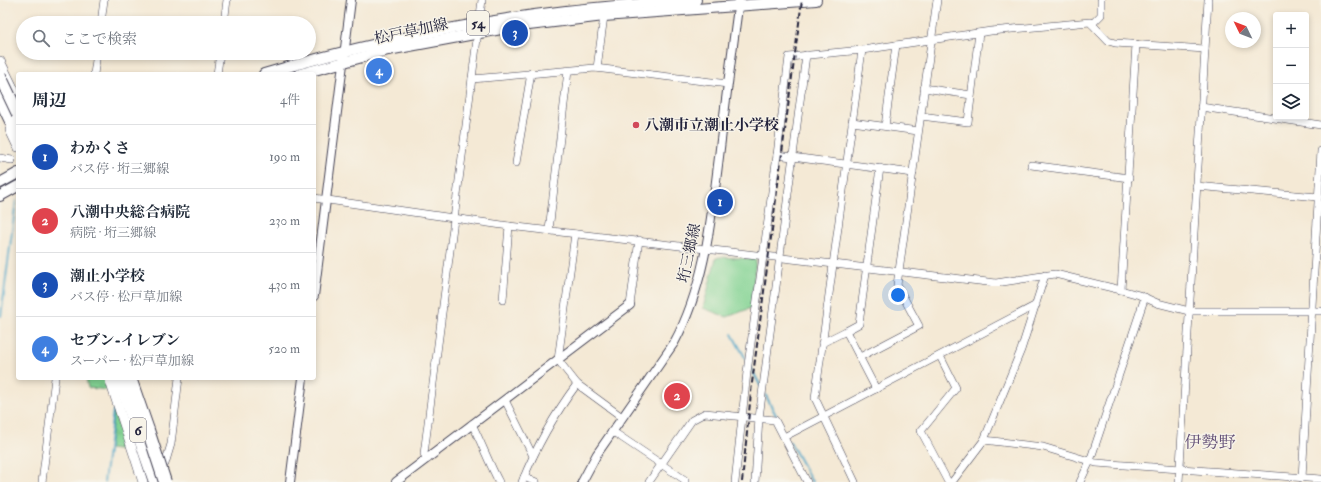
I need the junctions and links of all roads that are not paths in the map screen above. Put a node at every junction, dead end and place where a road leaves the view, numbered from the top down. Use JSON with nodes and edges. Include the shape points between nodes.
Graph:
{"nodes":[{"id":1,"x":104,"y":0,"type":"edge"},
{"id":2,"x":227,"y":0,"type":"edge"},
{"id":3,"x":351,"y":0,"type":"edge"},
{"id":4,"x":482,"y":0,"type":"edge"},
{"id":5,"x":696,"y":0,"type":"edge"},
{"id":6,"x":816,"y":0,"type":"edge"},
{"id":7,"x":937,"y":0,"type":"edge"},
{"id":8,"x":1101,"y":0,"type":"edge"},
{"id":9,"x":1208,"y":0,"type":"edge"},
{"id":10,"x":739,"y":3,"type":"edge"},
{"id":11,"x":605,"y":8,"type":"edge"},
{"id":12,"x":102,"y":16,"type":"edge"},
{"id":13,"x":225,"y":16,"type":"edge"},
{"id":14,"x":1092,"y":24,"type":"junction"},
{"id":15,"x":479,"y":28,"type":"junction"},
{"id":16,"x":979,"y":33,"type":"junction"},
{"id":17,"x":931,"y":40,"type":"junction"},
{"id":18,"x":1136,"y":44,"type":"junction"},
{"id":19,"x":896,"y":45,"type":"junction"},
{"id":20,"x":1205,"y":49,"type":"junction"},
{"id":21,"x":862,"y":50,"type":"junction"},
{"id":22,"x":806,"y":55,"type":"junction"},
{"id":23,"x":344,"y":57,"type":"junction"},
{"id":24,"x":96,"y":60,"type":"edge"},
{"id":25,"x":219,"y":60,"type":"edge"},
{"id":26,"x":1,"y":68,"type":"edge"},
{"id":27,"x":597,"y":68,"type":"junction"},
{"id":28,"x":568,"y":71,"type":"junction"},
{"id":29,"x":94,"y":72,"type":"edge"},
{"id":30,"x":217,"y":72,"type":"edge"},
{"id":31,"x":273,"y":72,"type":"edge"},
{"id":32,"x":305,"y":72,"type":"edge"},
{"id":33,"x":531,"y":73,"type":"junction"},
{"id":34,"x":472,"y":79,"type":"junction"},
{"id":35,"x":0,"y":80,"type":"edge"},
{"id":36,"x":0,"y":83,"type":"edge"},
{"id":37,"x":728,"y":84,"type":"junction"},
{"id":38,"x":924,"y":88,"type":"junction"},
{"id":39,"x":16,"y":94,"type":"edge"},
{"id":40,"x":971,"y":95,"type":"junction"},
{"id":41,"x":0,"y":98,"type":"edge"},
{"id":42,"x":1201,"y":107,"type":"junction"},
{"id":43,"x":16,"y":109,"type":"edge"},
{"id":44,"x":0,"y":112,"type":"edge"},
{"id":45,"x":921,"y":116,"type":"junction"},
{"id":46,"x":16,"y":120,"type":"edge"},
{"id":47,"x":852,"y":122,"type":"junction"},
{"id":48,"x":1321,"y":125,"type":"edge"},
{"id":49,"x":885,"y":126,"type":"junction"},
{"id":50,"x":918,"y":131,"type":"junction"},
{"id":51,"x":16,"y":132,"type":"edge"},
{"id":52,"x":16,"y":143,"type":"edge"},
{"id":53,"x":1321,"y":151,"type":"edge"},
{"id":54,"x":777,"y":155,"type":"junction"},
{"id":55,"x":794,"y":157,"type":"junction"},
{"id":56,"x":0,"y":158,"type":"edge"},
{"id":57,"x":12,"y":160,"type":"dead end"},
{"id":58,"x":516,"y":163,"type":"dead end"},
{"id":59,"x":847,"y":164,"type":"junction"},
{"id":60,"x":1031,"y":165,"type":"dead end"},
{"id":61,"x":880,"y":168,"type":"junction"},
{"id":62,"x":913,"y":173,"type":"junction"},
{"id":63,"x":16,"y":174,"type":"edge"},
{"id":64,"x":1129,"y":178,"type":"junction"},
{"id":65,"x":0,"y":183,"type":"edge"},
{"id":66,"x":1196,"y":186,"type":"junction"},
{"id":67,"x":16,"y":187,"type":"edge"},
{"id":68,"x":0,"y":196,"type":"edge"},
{"id":69,"x":1318,"y":197,"type":"junction"},
{"id":70,"x":316,"y":198,"type":"edge"},
{"id":71,"x":327,"y":200,"type":"junction"},
{"id":72,"x":454,"y":219,"type":"junction"},
{"id":73,"x":509,"y":226,"type":"junction"},
{"id":74,"x":549,"y":230,"type":"junction"},
{"id":75,"x":575,"y":234,"type":"junction"},
{"id":76,"x":639,"y":240,"type":"junction"},
{"id":77,"x":706,"y":249,"type":"junction"},
{"id":78,"x":762,"y":255,"type":"junction"},
{"id":79,"x":780,"y":257,"type":"junction"},
{"id":80,"x":834,"y":264,"type":"junction"},
{"id":81,"x":867,"y":268,"type":"junction"},
{"id":82,"x":899,"y":272,"type":"junction"},
{"id":83,"x":1045,"y":275,"type":"junction"},
{"id":84,"x":316,"y":281,"type":"edge"},
{"id":85,"x":1121,"y":290,"type":"junction"},
{"id":86,"x":1145,"y":297,"type":"junction"},
{"id":87,"x":503,"y":300,"type":"dead end"},
{"id":88,"x":1036,"y":304,"type":"junction"},
{"id":89,"x":630,"y":305,"type":"joint"},
{"id":90,"x":1189,"y":311,"type":"junction"},
{"id":91,"x":1312,"y":311,"type":"junction"},
{"id":92,"x":1321,"y":311,"type":"edge"},
{"id":93,"x":846,"y":331,"type":"junction"},
{"id":94,"x":822,"y":343,"type":"junction"},
{"id":95,"x":940,"y":356,"type":"junction"},
{"id":96,"x":860,"y":357,"type":"junction"},
{"id":97,"x":558,"y":360,"type":"junction"},
{"id":98,"x":55,"y":380,"type":"edge"},
{"id":99,"x":110,"y":380,"type":"edge"},
{"id":100,"x":120,"y":380,"type":"edge"},
{"id":101,"x":131,"y":380,"type":"edge"},
{"id":102,"x":135,"y":380,"type":"edge"},
{"id":103,"x":180,"y":380,"type":"edge"},
{"id":104,"x":303,"y":380,"type":"edge"},
{"id":105,"x":577,"y":384,"type":"junction"},
{"id":106,"x":876,"y":389,"type":"junction"},
{"id":107,"x":505,"y":400,"type":"junction"},
{"id":108,"x":742,"y":416,"type":"junction"},
{"id":109,"x":824,"y":416,"type":"junction"},
{"id":110,"x":622,"y":417,"type":"junction"},
{"id":111,"x":759,"y":418,"type":"junction"},
{"id":112,"x":472,"y":424,"type":"junction"},
{"id":113,"x":612,"y":431,"type":"junction"},
{"id":114,"x":787,"y":435,"type":"junction"},
{"id":115,"x":984,"y":440,"type":"junction"},
{"id":116,"x":533,"y":456,"type":"junction"},
{"id":117,"x":428,"y":459,"type":"junction"},
{"id":118,"x":1090,"y":461,"type":"junction"},
{"id":119,"x":165,"y":464,"type":"junction"},
{"id":120,"x":661,"y":464,"type":"junction"},
{"id":121,"x":1179,"y":469,"type":"junction"},
{"id":122,"x":1299,"y":479,"type":"edge"},
{"id":123,"x":1321,"y":479,"type":"edge"},
{"id":124,"x":523,"y":480,"type":"edge"},
{"id":125,"x":42,"y":482,"type":"edge"},
{"id":126,"x":143,"y":482,"type":"edge"},
{"id":127,"x":155,"y":482,"type":"edge"},
{"id":128,"x":159,"y":482,"type":"edge"},
{"id":129,"x":165,"y":482,"type":"edge"},
{"id":130,"x":171,"y":482,"type":"edge"},
{"id":131,"x":290,"y":482,"type":"edge"},
{"id":132,"x":396,"y":482,"type":"edge"},
{"id":133,"x":499,"y":482,"type":"edge"},
{"id":134,"x":536,"y":482,"type":"edge"},
{"id":135,"x":582,"y":482,"type":"edge"},
{"id":136,"x":649,"y":482,"type":"edge"},
{"id":137,"x":685,"y":482,"type":"edge"},
{"id":138,"x":735,"y":482,"type":"edge"},
{"id":139,"x":755,"y":482,"type":"edge"},
{"id":140,"x":807,"y":482,"type":"edge"},
{"id":141,"x":855,"y":482,"type":"edge"},
{"id":142,"x":948,"y":482,"type":"edge"},
{"id":143,"x":952,"y":482,"type":"edge"},
{"id":144,"x":1080,"y":482,"type":"edge"},
{"id":145,"x":1179,"y":482,"type":"edge"}],
"edges":[{"from":1,"to":12,"type":"street"},
{"from":2,"to":13,"type":"street"},
{"from":3,"to":23,"type":"street"},
{"from":4,"to":15,"type":"street"},
{"from":5,"to":11,"type":"main road","name":"松戸草加線","number":"54"},
{"from":6,"to":10,"type":"main road","name":"松戸草加線","number":"54"},
{"from":7,"to":17,"type":"street"},
{"from":8,"to":14,"type":"street","via":[[1101,15]]},
{"from":9,"to":20,"type":"street"},
{"from":10,"to":11,"type":"main road","name":"松戸草加線","number":"54"},
{"from":10,"to":37,"type":"street","name":"垳三郷線"},
{"from":11,"to":15,"type":"main road","name":"松戸草加線","number":"54","via":[[526,25]]},
{"from":11,"to":27,"type":"street"},
{"from":14,"to":16,"type":"street","via":[[1090,22]]},
{"from":14,"to":18,"type":"street","via":[[1108,41]]},
{"from":15,"to":23,"type":"main road","name":"松戸草加線","number":"54","via":[[388,50]]},
{"from":15,"to":34,"type":"street"},
{"from":16,"to":17,"type":"street"},
{"from":16,"to":40,"type":"street"},
{"from":17,"to":19,"type":"street"},
{"from":17,"to":38,"type":"street"},
{"from":18,"to":20,"type":"street"},
{"from":18,"to":64,"type":"street"},
{"from":19,"to":21,"type":"street"},
{"from":19,"to":49,"type":"street"},
{"from":20,"to":42,"type":"street"},
{"from":21,"to":22,"type":"street"},
{"from":21,"to":47,"type":"street"},
{"from":22,"to":54,"type":"street","via":[[789,57]]},
{"from":22,"to":55,"type":"street"},
{"from":23,"to":31,"type":"main road","name":"松戸草加線","number":"54"},
{"from":23,"to":32,"type":"main road","name":"松戸草加線","number":"54"},
{"from":23,"to":71,"type":"street"},
{"from":24,"to":29,"type":"street"},
{"from":25,"to":30,"type":"street"},
{"from":26,"to":35,"type":"main road"},
{"from":26,"to":39,"type":"main road"},
{"from":26,"to":43,"type":"highway","bridge":true},
{"from":27,"to":28,"type":"street"},
{"from":27,"to":37,"type":"street"},
{"from":28,"to":33,"type":"street"},
{"from":28,"to":74,"type":"street"},
{"from":33,"to":34,"type":"street"},
{"from":33,"to":58,"type":"street"},
{"from":34,"to":72,"type":"street"},
{"from":36,"to":46,"type":"main road"},
{"from":37,"to":77,"type":"street","name":"垳三郷線"},
{"from":38,"to":40,"type":"street"},
{"from":38,"to":45,"type":"street"},
{"from":40,"to":45,"type":"street","via":[[968,122]]},
{"from":41,"to":51,"type":"highway"},
{"from":42,"to":48,"type":"street"},
{"from":42,"to":66,"type":"street"},
{"from":44,"to":52,"type":"main road"},
{"from":45,"to":50,"type":"street"},
{"from":47,"to":49,"type":"street"},
{"from":47,"to":59,"type":"street"},
{"from":49,"to":50,"type":"street"},
{"from":50,"to":62,"type":"street"},
{"from":53,"to":69,"type":"street"},
{"from":54,"to":55,"type":"street"},
{"from":54,"to":78,"type":"street"},
{"from":55,"to":59,"type":"street"},
{"from":55,"to":79,"type":"street"},
{"from":56,"to":57,"type":"street"},
{"from":59,"to":61,"type":"street"},
{"from":59,"to":80,"type":"street"},
{"from":60,"to":64,"type":"street"},
{"from":61,"to":62,"type":"street"},
{"from":61,"to":81,"type":"street"},
{"from":62,"to":82,"type":"street"},
{"from":63,"to":65,"type":"main road"},
{"from":64,"to":85,"type":"street"},
{"from":66,"to":69,"type":"street"},
{"from":66,"to":90,"type":"street"},
{"from":67,"to":68,"type":"main road"},
{"from":69,"to":91,"type":"street"},
{"from":70,"to":71,"type":"street"},
{"from":71,"to":72,"type":"street"},
{"from":71,"to":84,"type":"street"},
{"from":72,"to":73,"type":"street"},
{"from":72,"to":117,"type":"street","via":[[424,454]]},
{"from":73,"to":74,"type":"street"},
{"from":73,"to":87,"type":"street"},
{"from":74,"to":75,"type":"street"},
{"from":75,"to":76,"type":"street"},
{"from":75,"to":97,"type":"street"},
{"from":76,"to":77,"type":"street"},
{"from":76,"to":89,"type":"street"},
{"from":77,"to":78,"type":"street"},
{"from":77,"to":110,"type":"street","name":"垳三郷線","via":[[683,326],[664,358]]},
{"from":78,"to":79,"type":"street"},
{"from":78,"to":108,"type":"street"},
{"from":79,"to":80,"type":"street"},
{"from":79,"to":111,"type":"street"},
{"from":80,"to":81,"type":"street"},
{"from":80,"to":94,"type":"street"},
{"from":81,"to":82,"type":"street"},
{"from":81,"to":93,"type":"street","via":[[859,324]]},
{"from":82,"to":83,"type":"street","via":[[996,283]]},
{"from":82,"to":96,"type":"street","via":[[898,285],[919,326]]},
{"from":83,"to":85,"type":"street","via":[[1055,274]]},
{"from":83,"to":88,"type":"street"},
{"from":85,"to":86,"type":"street"},
{"from":86,"to":90,"type":"street","via":[[1157,303]]},
{"from":86,"to":118,"type":"street"},
{"from":88,"to":95,"type":"street"},
{"from":88,"to":115,"type":"street","via":[[1021,350]]},
{"from":89,"to":97,"type":"street"},
{"from":90,"to":91,"type":"street"},
{"from":90,"to":121,"type":"street"},
{"from":91,"to":92,"type":"street"},
{"from":91,"to":122,"type":"street"},
{"from":93,"to":94,"type":"street"},
{"from":93,"to":96,"type":"street"},
{"from":94,"to":109,"type":"street","via":[[815,398]]},
{"from":95,"to":106,"type":"street"},
{"from":95,"to":142,"type":"street","via":[[956,388],[921,430]]},
{"from":96,"to":106,"type":"street"},
{"from":97,"to":105,"type":"street"},
{"from":97,"to":107,"type":"street"},
{"from":98,"to":125,"type":"street"},
{"from":99,"to":126,"type":"main road"},
{"from":100,"to":127,"type":"highway","number":"6"},
{"from":101,"to":129,"type":"highway","number":"6","bridge":true},
{"from":102,"to":119,"type":"main road"},
{"from":103,"to":119,"type":"street","via":[[171,444]]},
{"from":104,"to":131,"type":"street"},
{"from":105,"to":110,"type":"street"},
{"from":105,"to":116,"type":"street","via":[[560,407]]},
{"from":106,"to":109,"type":"street"},
{"from":107,"to":112,"type":"street"},
{"from":107,"to":116,"type":"street"},
{"from":108,"to":111,"type":"street"},
{"from":108,"to":120,"type":"street","via":[[706,413],[692,420]]},
{"from":108,"to":138,"type":"street"},
{"from":109,"to":114,"type":"street"},
{"from":109,"to":141,"type":"street"},
{"from":110,"to":113,"type":"street","name":"垳三郷線"},
{"from":111,"to":114,"type":"street","via":[[775,420]]},
{"from":111,"to":139,"type":"street"},
{"from":112,"to":117,"type":"street"},
{"from":112,"to":133,"type":"street"},
{"from":113,"to":120,"type":"street"},
{"from":113,"to":135,"type":"street","name":"垳三郷線"},
{"from":114,"to":140,"type":"street"},
{"from":115,"to":118,"type":"street","via":[[1043,447]]},
{"from":115,"to":143,"type":"street"},
{"from":116,"to":124,"type":"street"},
{"from":117,"to":132,"type":"street"},
{"from":118,"to":121,"type":"street"},
{"from":118,"to":144,"type":"street"},
{"from":119,"to":128,"type":"main road"},
{"from":119,"to":130,"type":"main road"},
{"from":120,"to":136,"type":"street"},
{"from":120,"to":137,"type":"street"},
{"from":121,"to":122,"type":"street"},
{"from":121,"to":145,"type":"street"},
{"from":122,"to":123,"type":"street"},
{"from":124,"to":134,"type":"street"}]}
